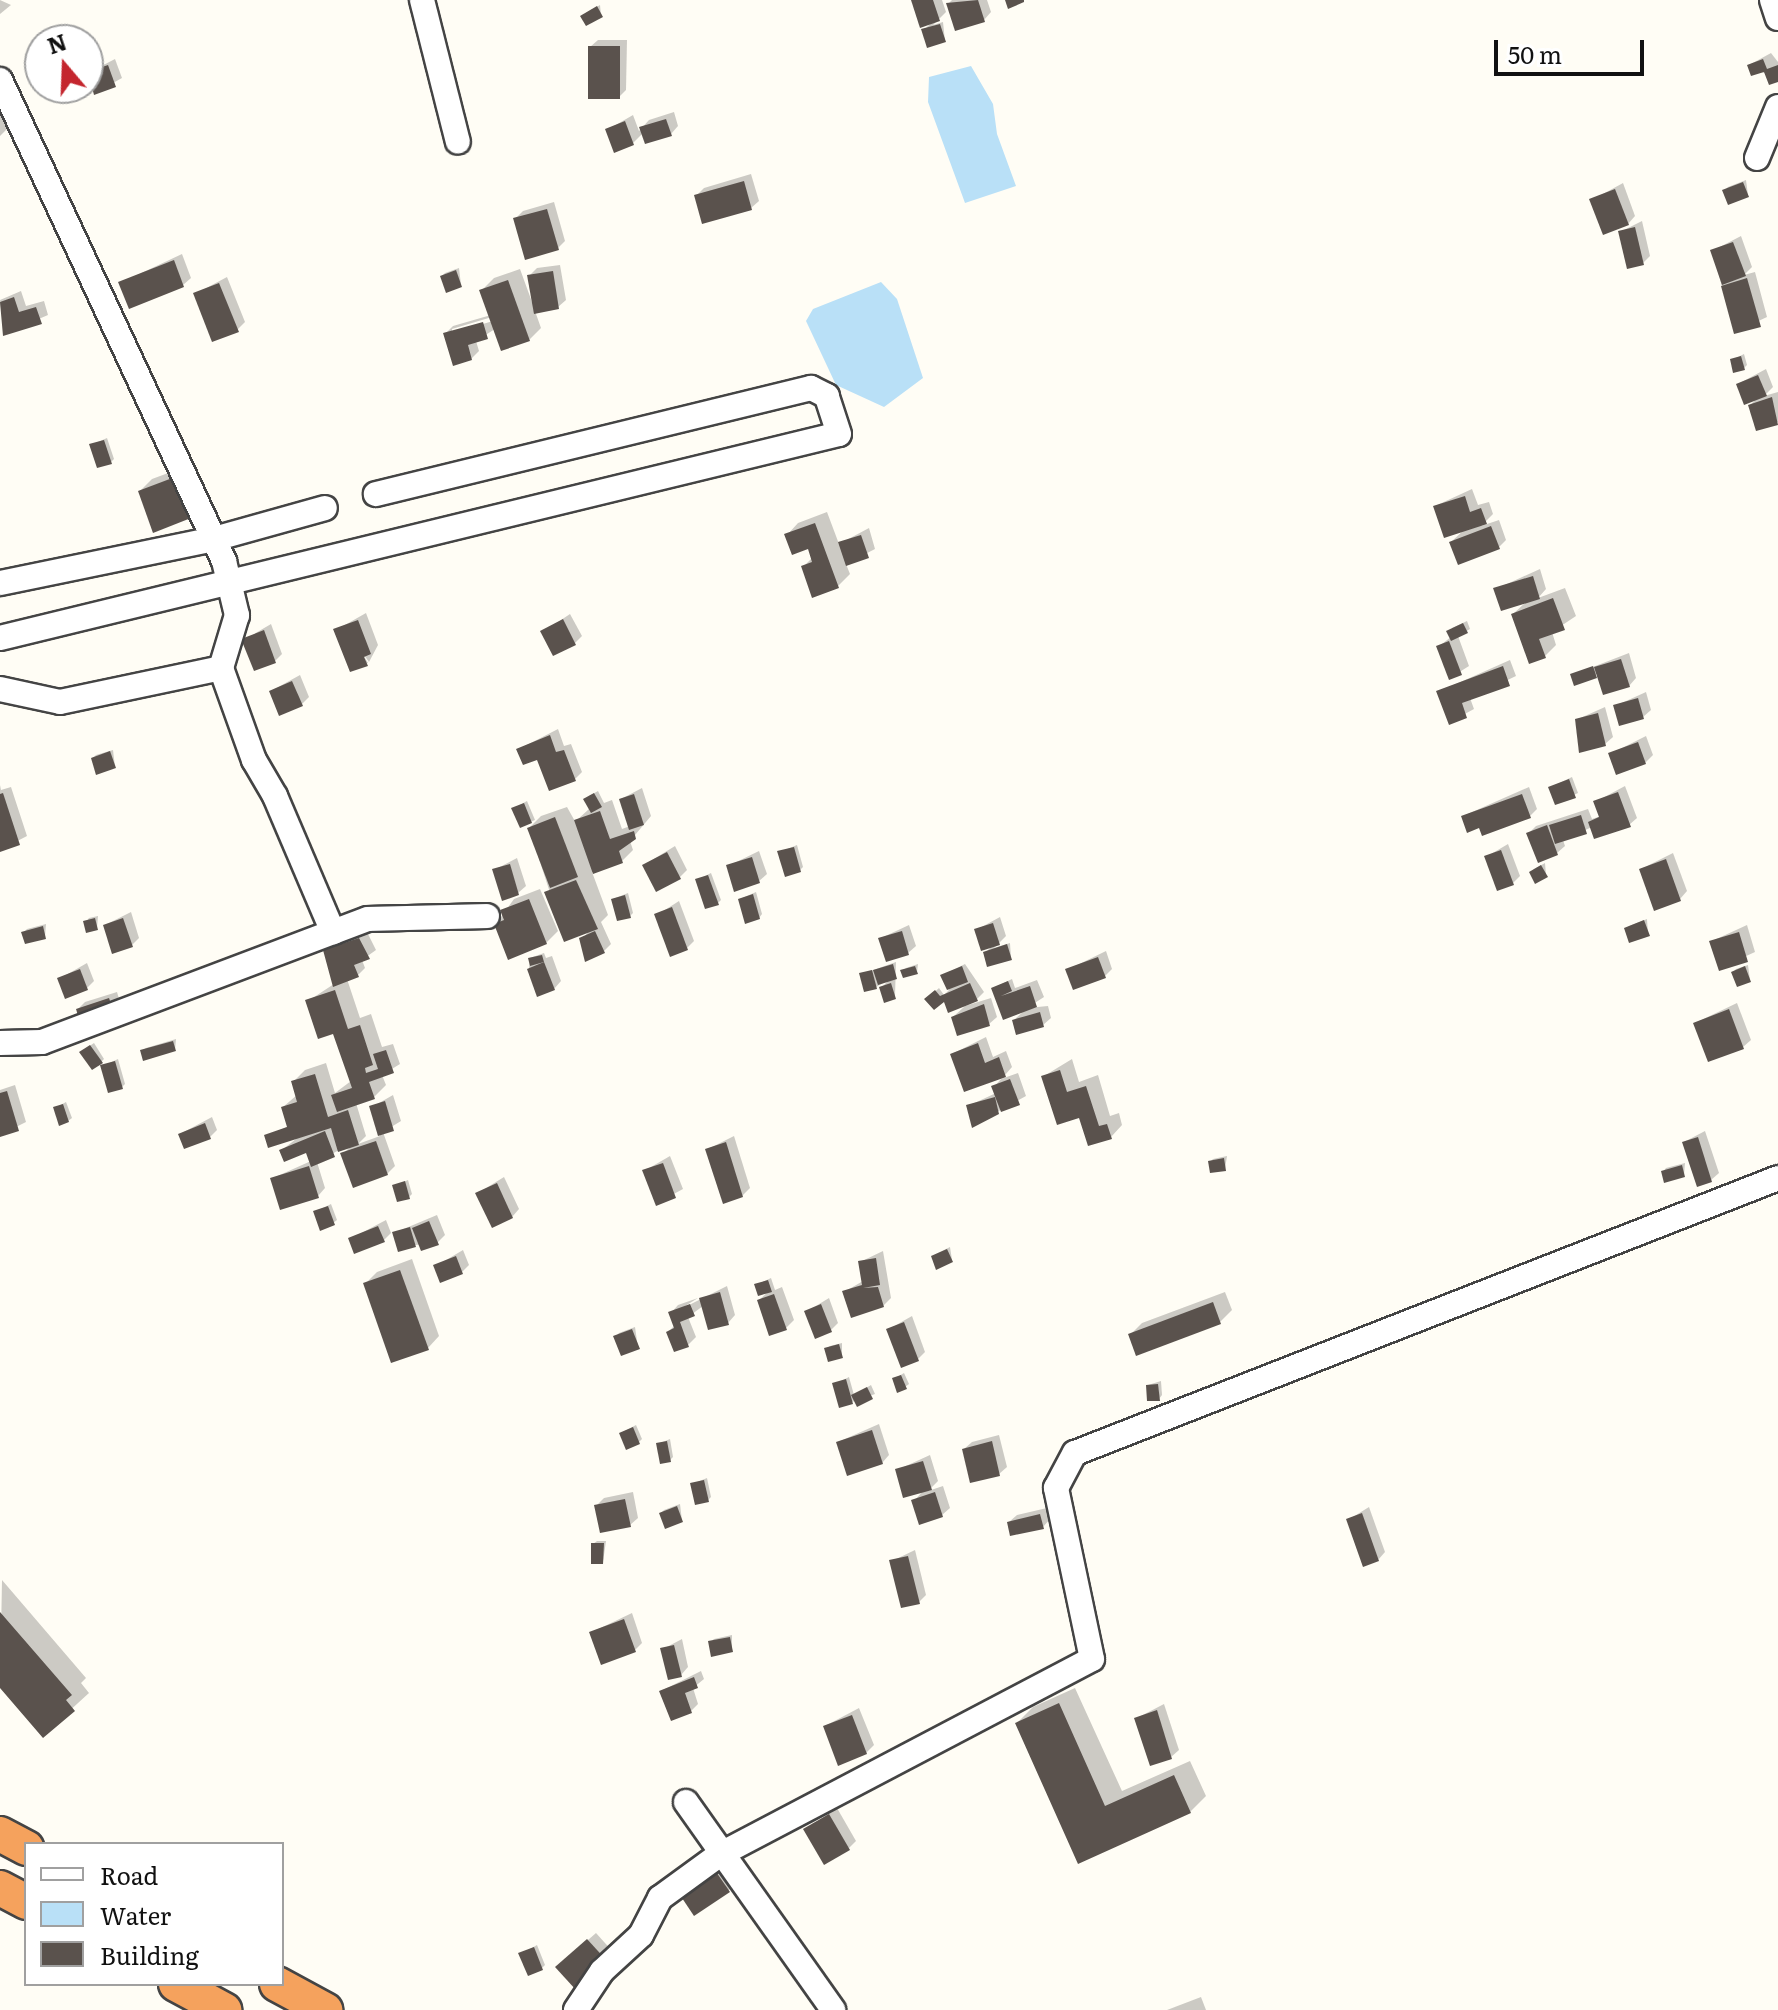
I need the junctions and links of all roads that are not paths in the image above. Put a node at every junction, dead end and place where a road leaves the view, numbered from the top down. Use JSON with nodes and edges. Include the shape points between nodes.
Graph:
{"nodes":[{"id":1,"x":422,"y":0,"type":"edge"},
{"id":2,"x":1772,"y":0,"type":"edge"},
{"id":3,"x":1778,"y":18,"type":"edge"},
{"id":4,"x":0,"y":80,"type":"edge"},
{"id":5,"x":1778,"y":107,"type":"edge"},
{"id":6,"x":458,"y":142,"type":"dead end"},
{"id":7,"x":1757,"y":158,"type":"dead end"},
{"id":8,"x":376,"y":494,"type":"dead end"},
{"id":9,"x":325,"y":508,"type":"dead end"},
{"id":10,"x":214,"y":539,"type":"junction"},
{"id":11,"x":0,"y":583,"type":"edge"},
{"id":12,"x":230,"y":584,"type":"junction"},
{"id":13,"x":0,"y":638,"type":"edge"},
{"id":14,"x":221,"y":668,"type":"junction"},
{"id":15,"x":0,"y":689,"type":"edge"},
{"id":16,"x":487,"y":916,"type":"dead end"},
{"id":17,"x":333,"y":932,"type":"junction"},
{"id":18,"x":0,"y":1043,"type":"edge"},
{"id":19,"x":1778,"y":1178,"type":"edge"},
{"id":20,"x":686,"y":1802,"type":"dead end"},
{"id":21,"x":0,"y":1834,"type":"edge"},
{"id":22,"x":24,"y":1847,"type":"edge"},
{"id":23,"x":719,"y":1855,"type":"junction"},
{"id":24,"x":180,"y":1986,"type":"edge"},
{"id":25,"x":281,"y":1986,"type":"edge"},
{"id":26,"x":224,"y":2010,"type":"edge"},
{"id":27,"x":325,"y":2010,"type":"edge"},
{"id":28,"x":576,"y":2010,"type":"edge"},
{"id":29,"x":833,"y":2010,"type":"edge"}],
"edges":[{"from":1,"to":6,"type":"street"},
{"from":2,"to":3,"type":"street"},
{"from":4,"to":10,"type":"street"},
{"from":5,"to":7,"type":"street"},
{"from":8,"to":12,"type":"street","via":[[811,388],[827,396],[839,434]]},
{"from":9,"to":10,"type":"street"},
{"from":10,"to":11,"type":"street"},
{"from":10,"to":12,"type":"street"},
{"from":12,"to":13,"type":"street"},
{"from":12,"to":14,"type":"street","via":[[237,615]]},
{"from":14,"to":15,"type":"street","via":[[60,702]]},
{"from":14,"to":17,"type":"street","via":[[254,760],[275,796]]},
{"from":16,"to":17,"type":"street","via":[[368,919]]},
{"from":17,"to":18,"type":"street","via":[[42,1042]]},
{"from":19,"to":23,"type":"street","via":[[1075,1453],[1056,1488],[1092,1659]]},
{"from":20,"to":23,"type":"street"},
{"from":21,"to":22,"type":"highway"},
{"from":23,"to":28,"type":"street","via":[[660,1898],[641,1935],[602,1971]]},
{"from":23,"to":29,"type":"street"},
{"from":24,"to":26,"type":"highway"},
{"from":25,"to":27,"type":"highway"}]}
